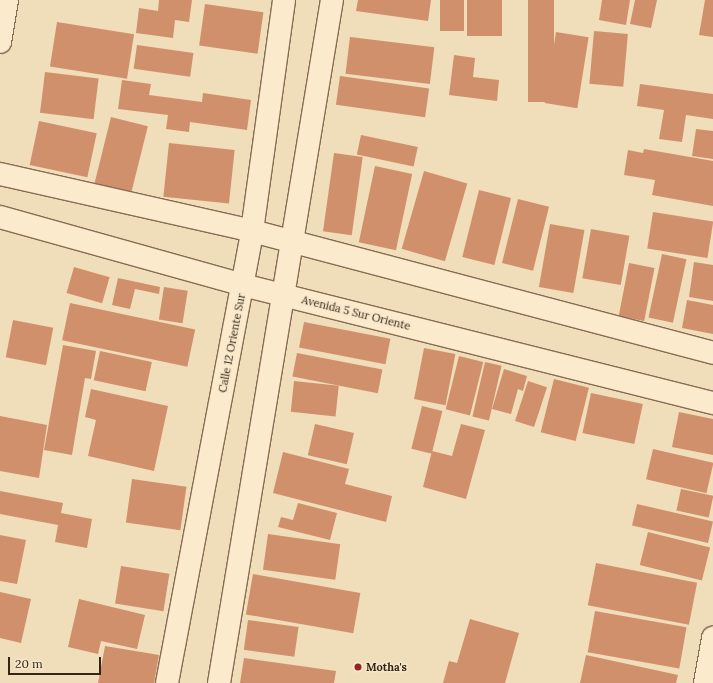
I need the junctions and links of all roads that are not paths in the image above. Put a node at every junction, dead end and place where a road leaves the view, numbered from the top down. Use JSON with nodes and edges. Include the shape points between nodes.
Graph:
{"nodes":[{"id":1,"x":7,"y":0,"type":"edge"},
{"id":2,"x":284,"y":0,"type":"edge"},
{"id":3,"x":332,"y":0,"type":"edge"},
{"id":4,"x":0,"y":42,"type":"edge"},
{"id":5,"x":0,"y":174,"type":"edge"},
{"id":6,"x":0,"y":216,"type":"edge"},
{"id":7,"x":252,"y":231,"type":"junction"},
{"id":8,"x":291,"y":241,"type":"junction"},
{"id":9,"x":243,"y":285,"type":"junction"},
{"id":10,"x":282,"y":295,"type":"junction"},
{"id":11,"x":713,"y":353,"type":"edge"},
{"id":12,"x":713,"y":403,"type":"edge"},
{"id":13,"x":713,"y":638,"type":"edge"},
{"id":14,"x":167,"y":683,"type":"edge"},
{"id":15,"x":219,"y":683,"type":"edge"},
{"id":16,"x":705,"y":683,"type":"edge"}],
"edges":[{"from":1,"to":4,"type":"street"},
{"from":2,"to":7,"type":"street","name":"Calle 12 Oriente Sur"},
{"from":3,"to":8,"type":"street"},
{"from":5,"to":7,"type":"street"},
{"from":6,"to":9,"type":"street","name":"Avenida 5 Sur Oriente"},
{"from":7,"to":8,"type":"street"},
{"from":7,"to":9,"type":"street","name":"Calle 12 Oriente Sur"},
{"from":8,"to":10,"type":"street"},
{"from":8,"to":11,"type":"street"},
{"from":9,"to":10,"type":"street","name":"Avenida 5 Sur Oriente"},
{"from":9,"to":14,"type":"street","name":"Calle 12 Oriente Sur"},
{"from":10,"to":12,"type":"street","name":"Avenida 5 Sur Oriente"},
{"from":10,"to":15,"type":"street"},
{"from":13,"to":16,"type":"street"}]}
